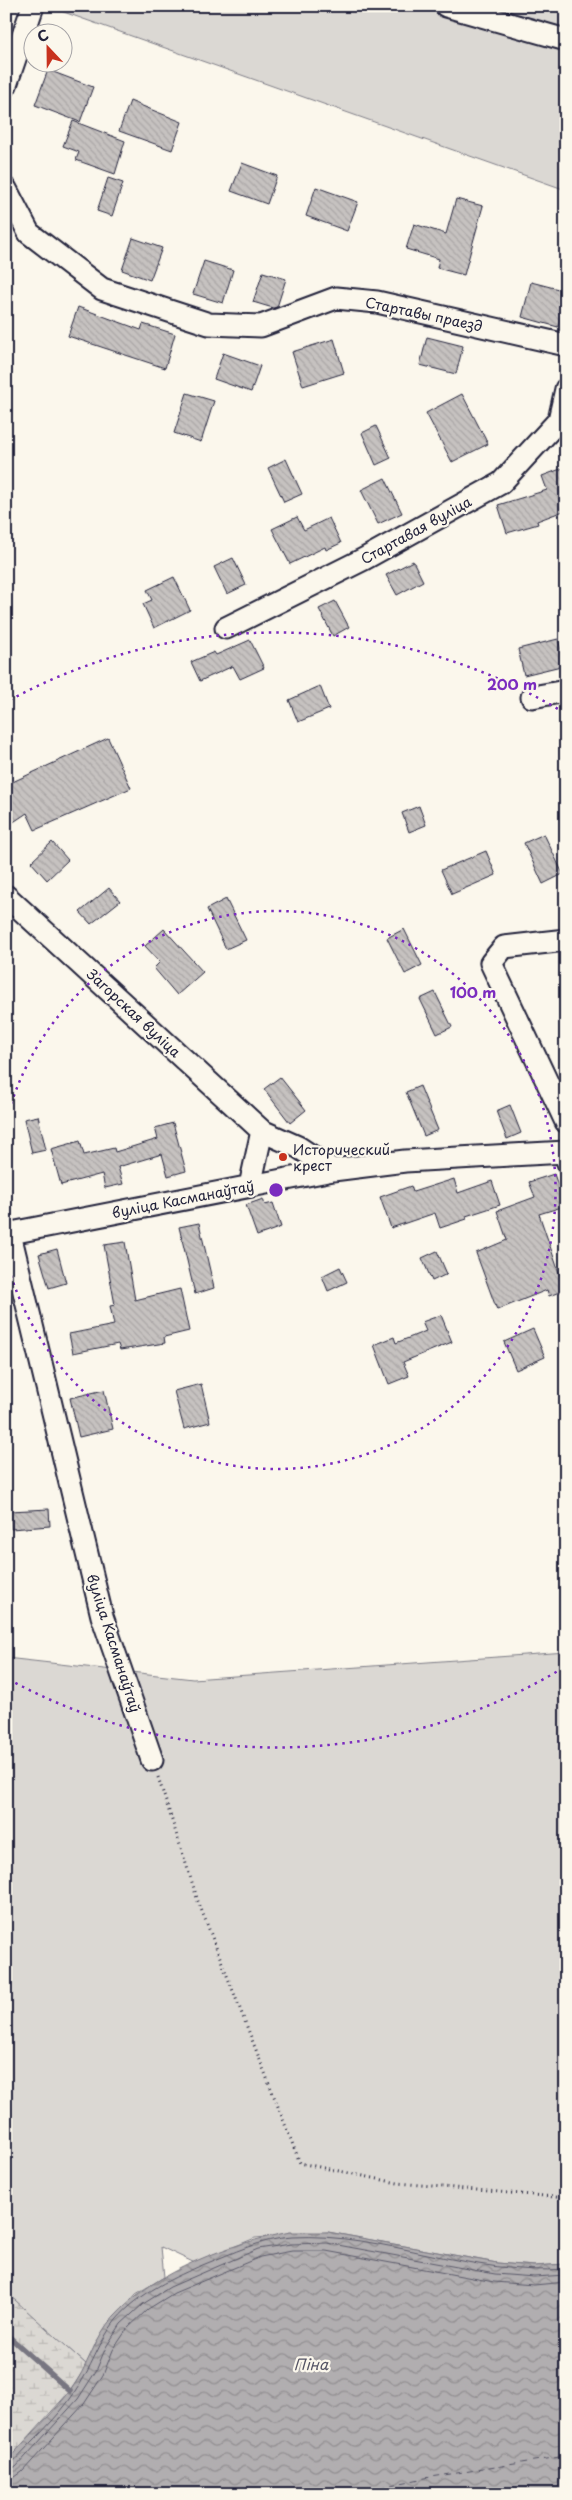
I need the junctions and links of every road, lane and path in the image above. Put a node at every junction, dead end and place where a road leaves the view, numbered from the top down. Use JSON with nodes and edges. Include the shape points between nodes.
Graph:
{"nodes":[{"id":1,"x":33,"y":6,"type":"edge"},
{"id":2,"x":446,"y":6,"type":"edge"},
{"id":3,"x":566,"y":40,"type":"edge"},
{"id":4,"x":6,"y":84,"type":"edge"},
{"id":5,"x":6,"y":189,"type":"edge"},
{"id":6,"x":566,"y":344,"type":"edge"},
{"id":7,"x":566,"y":389,"type":"edge"},
{"id":8,"x":226,"y":628,"type":"dead end"},
{"id":9,"x":566,"y":691,"type":"edge"},
{"id":10,"x":532,"y":697,"type":"dead end"},
{"id":11,"x":6,"y":896,"type":"edge"},
{"id":12,"x":566,"y":940,"type":"edge"},
{"id":13,"x":566,"y":1122,"type":"edge"},
{"id":14,"x":262,"y":1131,"type":"junction"},
{"id":15,"x":564,"y":1153,"type":"edge"},
{"id":16,"x":333,"y":1170,"type":"junction"},
{"id":17,"x":250,"y":1186,"type":"junction"},
{"id":18,"x":8,"y":1234,"type":"edge"},
{"id":19,"x":152,"y":1760,"type":"joint"},
{"id":20,"x":566,"y":2198,"type":"edge"}],
"edges":[{"from":1,"to":4,"type":"street"},
{"from":2,"to":3,"type":"street"},
{"from":5,"to":6,"type":"street","name":"Стартавы праезд","via":[[29,233],[102,289],[209,324],[261,326],[336,298],[377,302]]},
{"from":7,"to":8,"type":"street","name":"Стартавая вуліца","via":[[559,420],[501,483],[364,559]]},
{"from":9,"to":10,"type":"street"},
{"from":11,"to":14,"type":"street","name":"Загорская вуліца"},
{"from":12,"to":13,"type":"street","via":[[504,947],[491,963]]},
{"from":14,"to":16,"type":"street","name":"Загорская вуліца"},
{"from":14,"to":17,"type":"street"},
{"from":15,"to":16,"type":"street","name":"вуліца Касманаўтаў","via":[[405,1162]]},
{"from":16,"to":17,"type":"street","name":"вуліца Касманаўтаў"},
{"from":17,"to":18,"type":"street","name":"вуліца Касманаўтаў"},
{"from":18,"to":19,"type":"street","name":"вуліца Касманаўтаў","via":[[102,1616]]},
{"from":19,"to":20,"type":"path","via":[[198,1901],[300,2163],[398,2183]]}]}
